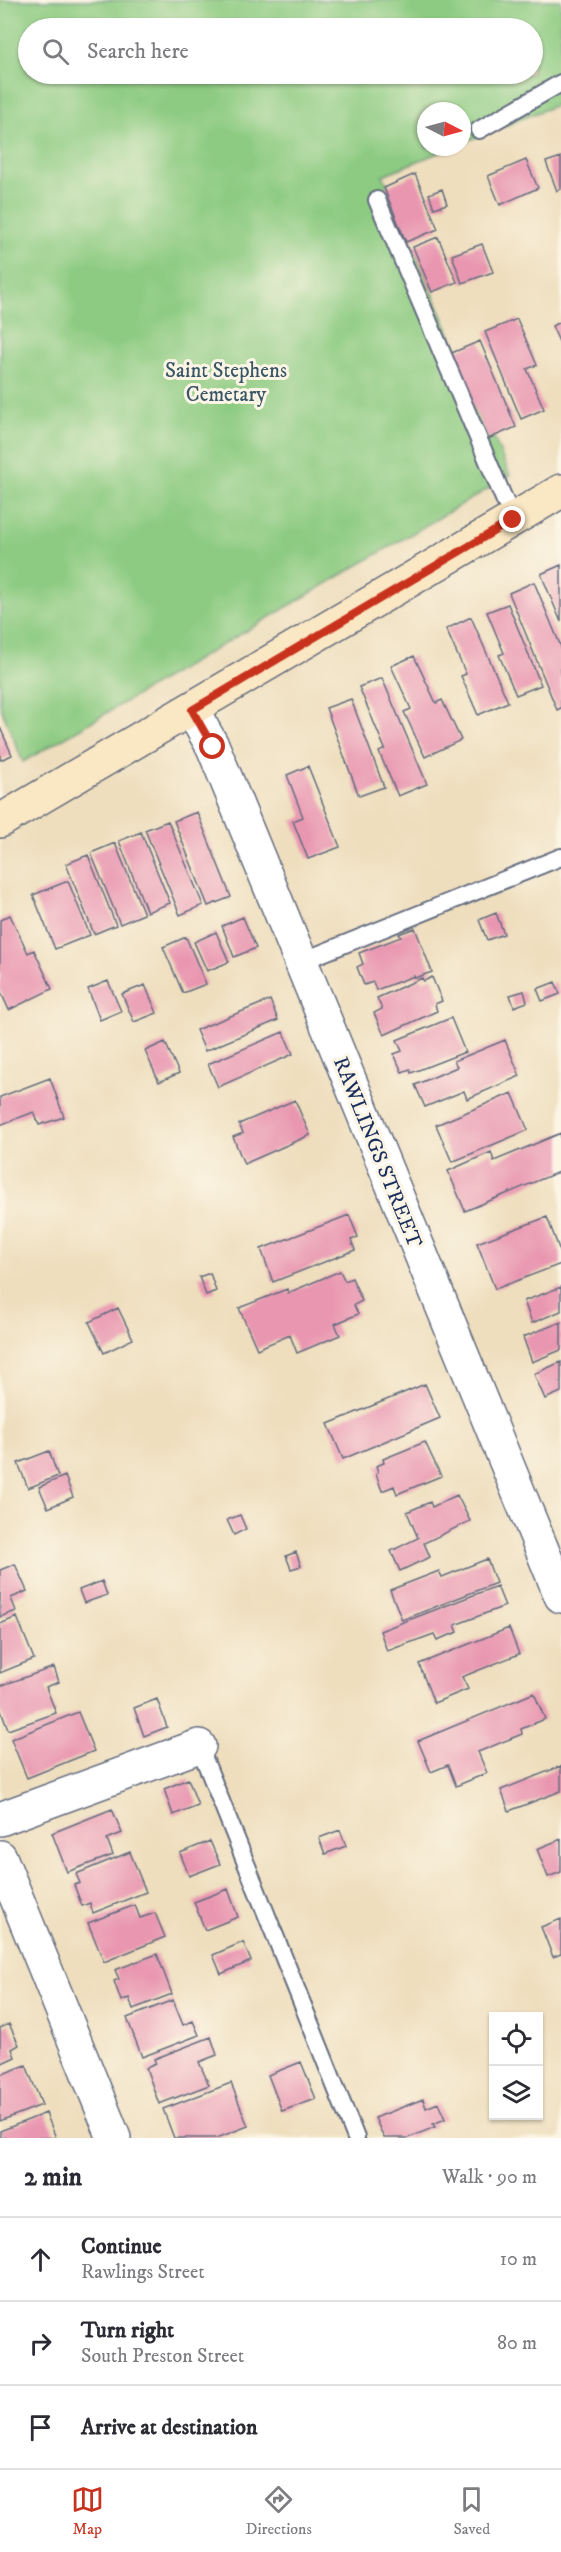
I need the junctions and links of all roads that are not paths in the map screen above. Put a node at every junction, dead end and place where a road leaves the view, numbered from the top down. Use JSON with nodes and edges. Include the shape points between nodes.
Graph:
{"nodes":[{"id":1,"x":561,"y":83,"type":"edge"},
{"id":2,"x":478,"y":130,"type":"dead end"},
{"id":3,"x":377,"y":200,"type":"dead end"},
{"id":4,"x":561,"y":491,"type":"edge"},
{"id":5,"x":513,"y":520,"type":"junction"},
{"id":6,"x":192,"y":710,"type":"junction"},
{"id":7,"x":0,"y":821,"type":"edge"},
{"id":8,"x":561,"y":857,"type":"edge"},
{"id":9,"x":300,"y":962,"type":"junction"},
{"id":10,"x":561,"y":1596,"type":"edge"},
{"id":11,"x":199,"y":1746,"type":"joint"},
{"id":12,"x":0,"y":1818,"type":"edge"},
{"id":13,"x":0,"y":1857,"type":"edge"},
{"id":14,"x":114,"y":2138,"type":"edge"},
{"id":15,"x":356,"y":2138,"type":"edge"}],
"edges":[{"from":1,"to":2,"type":"lane"},
{"from":3,"to":5,"type":"lane"},
{"from":4,"to":5,"type":"main road"},
{"from":5,"to":6,"type":"main road"},
{"from":6,"to":7,"type":"main road"},
{"from":6,"to":9,"type":"street","name":"RAWLINGS STREET","via":[[213,747]]},
{"from":8,"to":9,"type":"lane"},
{"from":9,"to":10,"type":"street","name":"RAWLINGS STREET"},
{"from":11,"to":12,"type":"street"},
{"from":11,"to":15,"type":"lane"},
{"from":13,"to":14,"type":"street"}]}
